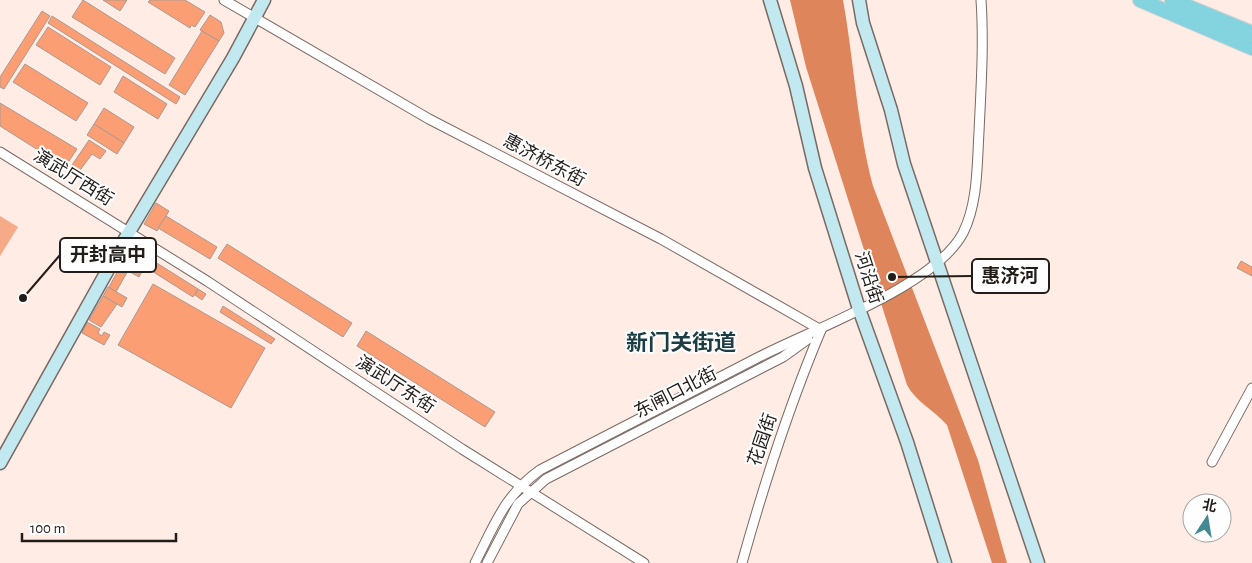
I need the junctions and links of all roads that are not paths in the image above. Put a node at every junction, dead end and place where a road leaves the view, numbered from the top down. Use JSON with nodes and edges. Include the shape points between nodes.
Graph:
{"nodes":[{"id":1,"x":224,"y":0,"type":"edge"},
{"id":2,"x":264,"y":0,"type":"edge"},
{"id":3,"x":770,"y":0,"type":"edge"},
{"id":4,"x":859,"y":0,"type":"edge"},
{"id":5,"x":981,"y":0,"type":"edge"},
{"id":6,"x":1140,"y":0,"type":"edge"},
{"id":7,"x":1172,"y":0,"type":"edge"},
{"id":8,"x":254,"y":18,"type":"junction"},
{"id":9,"x":1252,"y":33,"type":"edge"},
{"id":10,"x":1252,"y":48,"type":"edge"},
{"id":11,"x":0,"y":152,"type":"edge"},
{"id":12,"x":129,"y":232,"type":"junction"},
{"id":13,"x":937,"y":263,"type":"junction"},
{"id":14,"x":863,"y":308,"type":"junction"},
{"id":15,"x":821,"y":330,"type":"junction"},
{"id":16,"x":1252,"y":388,"type":"edge"},
{"id":17,"x":1212,"y":462,"type":"dead end"},
{"id":18,"x":0,"y":463,"type":"edge"},
{"id":19,"x":520,"y":486,"type":"junction"},
{"id":20,"x":530,"y":492,"type":"junction"},
{"id":21,"x":475,"y":563,"type":"edge"},
{"id":22,"x":487,"y":563,"type":"edge"},
{"id":23,"x":644,"y":563,"type":"edge"},
{"id":24,"x":742,"y":563,"type":"edge"},
{"id":25,"x":945,"y":563,"type":"edge"},
{"id":26,"x":1038,"y":563,"type":"edge"}],
"edges":[{"from":1,"to":8,"type":"street","name":"惠济桥东街"},
{"from":2,"to":8,"type":"street"},
{"from":3,"to":14,"type":"street","name":"河沿街","via":[[796,86],[814,168]]},
{"from":4,"to":13,"type":"street","via":[[904,164]]},
{"from":5,"to":13,"type":"street","via":[[980,102],[972,204],[955,246]]},
{"from":6,"to":10,"type":"main road"},
{"from":7,"to":9,"type":"main road"},
{"from":8,"to":12,"type":"street"},
{"from":8,"to":15,"type":"street","name":"惠济桥东街","via":[[429,119],[661,239]]},
{"from":11,"to":12,"type":"street","name":"演武厅西街"},
{"from":12,"to":18,"type":"street"},
{"from":12,"to":19,"type":"street","name":"演武厅东街"},
{"from":13,"to":14,"type":"street"},
{"from":13,"to":26,"type":"street"},
{"from":14,"to":15,"type":"street"},
{"from":14,"to":25,"type":"street","name":"河沿街"},
{"from":15,"to":19,"type":"street","name":"东闸口北街","via":[[778,347],[679,397],[540,470]]},
{"from":15,"to":20,"type":"street","name":"东闸口北街","via":[[783,357],[546,479]]},
{"from":15,"to":24,"type":"street","name":"花园街","via":[[767,475]]},
{"from":16,"to":17,"type":"street"},
{"from":19,"to":20,"type":"street","name":"演武厅东街"},
{"from":19,"to":21,"type":"street","name":"东闸口北街","via":[[509,498]]},
{"from":20,"to":22,"type":"street","name":"东闸口北街","via":[[518,504]]},
{"from":20,"to":23,"type":"street","name":"演武厅东街"}]}
